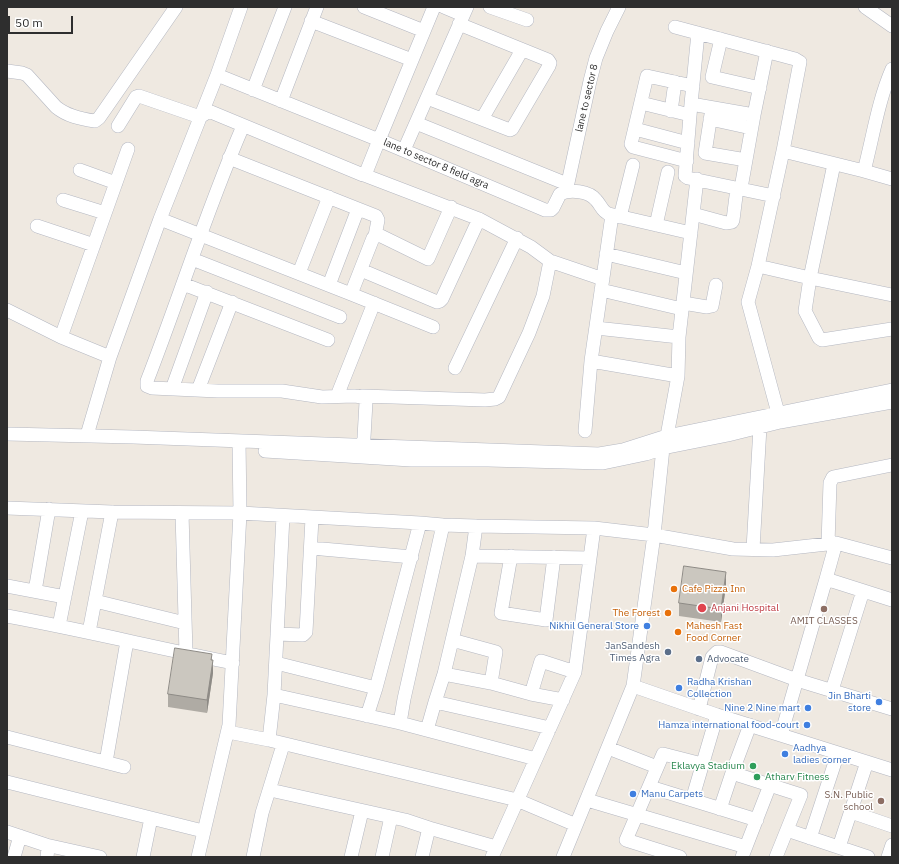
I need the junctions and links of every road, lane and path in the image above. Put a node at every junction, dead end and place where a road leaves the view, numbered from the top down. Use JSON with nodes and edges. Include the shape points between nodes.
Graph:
{"nodes":[{"id":1,"x":176,"y":7,"type":"edge"},
{"id":2,"x":240,"y":7,"type":"edge"},
{"id":3,"x":286,"y":7,"type":"edge"},
{"id":4,"x":317,"y":7,"type":"edge"},
{"id":5,"x":364,"y":7,"type":"edge"},
{"id":6,"x":434,"y":7,"type":"edge"},
{"id":7,"x":444,"y":7,"type":"edge"},
{"id":8,"x":490,"y":7,"type":"edge"},
{"id":9,"x":619,"y":7,"type":"edge"},
{"id":10,"x":865,"y":7,"type":"edge"},
{"id":11,"x":463,"y":15,"type":"edge"},
{"id":12,"x":527,"y":20,"type":"dead end"},
{"id":13,"x":311,"y":21,"type":"junction"},
{"id":14,"x":892,"y":26,"type":"edge"},
{"id":15,"x":675,"y":27,"type":"dead end"},
{"id":16,"x":424,"y":31,"type":"junction"},
{"id":17,"x":698,"y":33,"type":"junction"},
{"id":18,"x":721,"y":39,"type":"junction"},
{"id":19,"x":522,"y":50,"type":"junction"},
{"id":20,"x":768,"y":51,"type":"junction"},
{"id":21,"x":412,"y":60,"type":"junction"},
{"id":22,"x":892,"y":69,"type":"edge"},
{"id":23,"x":7,"y":71,"type":"edge"},
{"id":24,"x":217,"y":75,"type":"junction"},
{"id":25,"x":675,"y":82,"type":"junction"},
{"id":26,"x":692,"y":86,"type":"junction"},
{"id":27,"x":760,"y":88,"type":"junction"},
{"id":28,"x":253,"y":90,"type":"junction"},
{"id":29,"x":427,"y":98,"type":"junction"},
{"id":30,"x":281,"y":101,"type":"junction"},
{"id":31,"x":641,"y":103,"type":"junction"},
{"id":32,"x":690,"y":109,"type":"junction"},
{"id":33,"x":671,"y":110,"type":"junction"},
{"id":34,"x":712,"y":114,"type":"junction"},
{"id":35,"x":754,"y":115,"type":"junction"},
{"id":36,"x":200,"y":117,"type":"junction"},
{"id":37,"x":482,"y":119,"type":"junction"},
{"id":38,"x":416,"y":123,"type":"junction"},
{"id":39,"x":118,"y":126,"type":"dead end"},
{"id":40,"x":243,"y":126,"type":"junction"},
{"id":41,"x":752,"y":128,"type":"junction"},
{"id":42,"x":635,"y":129,"type":"junction"},
{"id":43,"x":379,"y":140,"type":"junction"},
{"id":44,"x":688,"y":143,"type":"junction"},
{"id":45,"x":128,"y":149,"type":"dead end"},
{"id":46,"x":404,"y":150,"type":"junction"},
{"id":47,"x":783,"y":151,"type":"junction"},
{"id":48,"x":229,"y":158,"type":"junction"},
{"id":49,"x":746,"y":160,"type":"junction"},
{"id":50,"x":687,"y":161,"type":"junction"},
{"id":51,"x":834,"y":164,"type":"junction"},
{"id":52,"x":633,"y":165,"type":"dead end"},
{"id":53,"x":80,"y":170,"type":"dead end"},
{"id":54,"x":864,"y":171,"type":"junction"},
{"id":55,"x":668,"y":172,"type":"dead end"},
{"id":56,"x":364,"y":175,"type":"junction"},
{"id":57,"x":892,"y":178,"type":"edge"},
{"id":58,"x":697,"y":179,"type":"junction"},
{"id":59,"x":116,"y":183,"type":"junction"},
{"id":60,"x":567,"y":188,"type":"junction"},
{"id":61,"x":739,"y":188,"type":"junction"},
{"id":62,"x":774,"y":196,"type":"junction"},
{"id":63,"x":328,"y":197,"type":"junction"},
{"id":64,"x":63,"y":200,"type":"dead end"},
{"id":65,"x":450,"y":207,"type":"junction"},
{"id":66,"x":358,"y":209,"type":"junction"},
{"id":67,"x":105,"y":213,"type":"junction"},
{"id":68,"x":693,"y":214,"type":"junction"},
{"id":69,"x":616,"y":216,"type":"junction"},
{"id":70,"x":479,"y":218,"type":"junction"},
{"id":71,"x":160,"y":219,"type":"junction"},
{"id":72,"x":656,"y":225,"type":"junction"},
{"id":73,"x":37,"y":226,"type":"dead end"},
{"id":74,"x":691,"y":233,"type":"junction"},
{"id":75,"x":200,"y":234,"type":"junction"},
{"id":76,"x":375,"y":236,"type":"junction"},
{"id":77,"x":517,"y":238,"type":"junction"},
{"id":78,"x":94,"y":245,"type":"junction"},
{"id":79,"x":606,"y":254,"type":"junction"},
{"id":80,"x":192,"y":259,"type":"junction"},
{"id":81,"x":550,"y":261,"type":"junction"},
{"id":82,"x":758,"y":266,"type":"junction"},
{"id":83,"x":361,"y":270,"type":"junction"},
{"id":84,"x":299,"y":273,"type":"junction"},
{"id":85,"x":686,"y":273,"type":"junction"},
{"id":86,"x":810,"y":278,"type":"junction"},
{"id":87,"x":183,"y":284,"type":"junction"},
{"id":88,"x":602,"y":284,"type":"junction"},
{"id":89,"x":329,"y":285,"type":"junction"},
{"id":90,"x":716,"y":285,"type":"dead end"},
{"id":91,"x":207,"y":292,"type":"junction"},
{"id":92,"x":351,"y":294,"type":"junction"},
{"id":93,"x":892,"y":295,"type":"edge"},
{"id":94,"x":232,"y":302,"type":"junction"},
{"id":95,"x":374,"y":303,"type":"junction"},
{"id":96,"x":683,"y":306,"type":"junction"},
{"id":97,"x":7,"y":310,"type":"edge"},
{"id":98,"x":340,"y":317,"type":"dead end"},
{"id":99,"x":432,"y":327,"type":"dead end"},
{"id":100,"x":596,"y":328,"type":"junction"},
{"id":101,"x":892,"y":329,"type":"edge"},
{"id":102,"x":61,"y":336,"type":"junction"},
{"id":103,"x":679,"y":337,"type":"junction"},
{"id":104,"x":328,"y":340,"type":"dead end"},
{"id":105,"x":110,"y":357,"type":"junction"},
{"id":106,"x":591,"y":361,"type":"junction"},
{"id":107,"x":455,"y":368,"type":"dead end"},
{"id":108,"x":678,"y":376,"type":"junction"},
{"id":109,"x":172,"y":389,"type":"junction"},
{"id":110,"x":198,"y":390,"type":"junction"},
{"id":111,"x":892,"y":390,"type":"edge"},
{"id":112,"x":337,"y":396,"type":"junction"},
{"id":113,"x":362,"y":396,"type":"junction"},
{"id":114,"x":892,"y":402,"type":"edge"},
{"id":115,"x":778,"y":413,"type":"junction"},
{"id":116,"x":760,"y":427,"type":"junction"},
{"id":117,"x":585,"y":431,"type":"dead end"},
{"id":118,"x":7,"y":434,"type":"edge"},
{"id":119,"x":87,"y":435,"type":"junction"},
{"id":120,"x":7,"y":442,"type":"edge"},
{"id":121,"x":665,"y":442,"type":"junction"},
{"id":122,"x":240,"y":446,"type":"junction"},
{"id":123,"x":363,"y":452,"type":"junction"},
{"id":124,"x":892,"y":464,"type":"edge"},
{"id":125,"x":7,"y":508,"type":"edge"},
{"id":126,"x":49,"y":509,"type":"junction"},
{"id":127,"x":82,"y":511,"type":"junction"},
{"id":128,"x":112,"y":512,"type":"junction"},
{"id":129,"x":182,"y":513,"type":"junction"},
{"id":130,"x":240,"y":513,"type":"junction"},
{"id":131,"x":283,"y":516,"type":"junction"},
{"id":132,"x":312,"y":518,"type":"junction"},
{"id":133,"x":420,"y":523,"type":"junction"},
{"id":134,"x":443,"y":525,"type":"junction"},
{"id":135,"x":476,"y":526,"type":"junction"},
{"id":136,"x":594,"y":528,"type":"junction"},
{"id":137,"x":654,"y":535,"type":"junction"},
{"id":138,"x":832,"y":544,"type":"junction"},
{"id":139,"x":311,"y":548,"type":"junction"},
{"id":140,"x":753,"y":549,"type":"junction"},
{"id":141,"x":472,"y":556,"type":"junction"},
{"id":142,"x":511,"y":556,"type":"junction"},
{"id":143,"x":412,"y":557,"type":"junction"},
{"id":144,"x":554,"y":557,"type":"junction"},
{"id":145,"x":590,"y":558,"type":"junction"},
{"id":146,"x":892,"y":558,"type":"edge"},
{"id":147,"x":826,"y":579,"type":"junction"},
{"id":148,"x":7,"y":586,"type":"edge"},
{"id":149,"x":35,"y":591,"type":"junction"},
{"id":150,"x":863,"y":591,"type":"junction"},
{"id":151,"x":65,"y":597,"type":"junction"},
{"id":152,"x":892,"y":600,"type":"edge"},
{"id":153,"x":95,"y":601,"type":"junction"},
{"id":154,"x":7,"y":616,"type":"edge"},
{"id":155,"x":185,"y":623,"type":"junction"},
{"id":156,"x":59,"y":626,"type":"junction"},
{"id":157,"x":89,"y":632,"type":"junction"},
{"id":158,"x":277,"y":634,"type":"junction"},
{"id":159,"x":452,"y":640,"type":"junction"},
{"id":160,"x":127,"y":641,"type":"junction"},
{"id":161,"x":186,"y":653,"type":"junction"},
{"id":162,"x":276,"y":662,"type":"junction"},
{"id":163,"x":233,"y":663,"type":"junction"},
{"id":164,"x":576,"y":672,"type":"junction"},
{"id":165,"x":444,"y":674,"type":"junction"},
{"id":166,"x":797,"y":680,"type":"junction"},
{"id":167,"x":491,"y":683,"type":"junction"},
{"id":168,"x":633,"y":686,"type":"junction"},
{"id":169,"x":376,"y":688,"type":"junction"},
{"id":170,"x":832,"y":690,"type":"junction"},
{"id":171,"x":531,"y":694,"type":"junction"},
{"id":172,"x":274,"y":695,"type":"junction"},
{"id":173,"x":563,"y":700,"type":"junction"},
{"id":174,"x":435,"y":702,"type":"junction"},
{"id":175,"x":700,"y":709,"type":"junction"},
{"id":176,"x":892,"y":709,"type":"edge"},
{"id":177,"x":367,"y":716,"type":"junction"},
{"id":178,"x":717,"y":716,"type":"junction"},
{"id":179,"x":400,"y":723,"type":"junction"},
{"id":180,"x":750,"y":726,"type":"junction"},
{"id":181,"x":550,"y":728,"type":"junction"},
{"id":182,"x":427,"y":730,"type":"junction"},
{"id":183,"x":228,"y":732,"type":"junction"},
{"id":184,"x":781,"y":735,"type":"junction"},
{"id":185,"x":7,"y":737,"type":"edge"},
{"id":186,"x":269,"y":740,"type":"junction"},
{"id":187,"x":283,"y":745,"type":"junction"},
{"id":188,"x":608,"y":748,"type":"junction"},
{"id":189,"x":838,"y":753,"type":"junction"},
{"id":190,"x":536,"y":759,"type":"junction"},
{"id":191,"x":106,"y":762,"type":"junction"},
{"id":192,"x":867,"y":762,"type":"junction"},
{"id":193,"x":702,"y":764,"type":"junction"},
{"id":194,"x":124,"y":767,"type":"dead end"},
{"id":195,"x":658,"y":767,"type":"junction"},
{"id":196,"x":892,"y":770,"type":"edge"},
{"id":197,"x":732,"y":773,"type":"junction"},
{"id":198,"x":7,"y":782,"type":"edge"},
{"id":199,"x":770,"y":785,"type":"junction"},
{"id":200,"x":650,"y":787,"type":"junction"},
{"id":201,"x":270,"y":790,"type":"junction"},
{"id":202,"x":517,"y":800,"type":"junction"},
{"id":203,"x":587,"y":800,"type":"junction"},
{"id":204,"x":692,"y":800,"type":"junction"},
{"id":205,"x":720,"y":809,"type":"junction"},
{"id":206,"x":362,"y":811,"type":"junction"},
{"id":207,"x":851,"y":812,"type":"junction"},
{"id":208,"x":638,"y":815,"type":"junction"},
{"id":209,"x":391,"y":817,"type":"junction"},
{"id":210,"x":151,"y":818,"type":"junction"},
{"id":211,"x":757,"y":820,"type":"junction"},
{"id":212,"x":576,"y":825,"type":"junction"},
{"id":213,"x":892,"y":826,"type":"edge"},
{"id":214,"x":429,"y":828,"type":"junction"},
{"id":215,"x":787,"y":830,"type":"junction"},
{"id":216,"x":203,"y":831,"type":"junction"},
{"id":217,"x":13,"y":834,"type":"edge"},
{"id":218,"x":810,"y":838,"type":"junction"},
{"id":219,"x":892,"y":845,"type":"edge"},
{"id":220,"x":839,"y":848,"type":"junction"},
{"id":221,"x":46,"y":851,"type":"edge"},
{"id":222,"x":494,"y":852,"type":"edge"},
{"id":223,"x":744,"y":852,"type":"edge"},
{"id":224,"x":778,"y":856,"type":"edge"},
{"id":225,"x":14,"y":857,"type":"edge"},
{"id":226,"x":100,"y":857,"type":"edge"},
{"id":227,"x":143,"y":857,"type":"edge"},
{"id":228,"x":198,"y":857,"type":"edge"},
{"id":229,"x":252,"y":857,"type":"edge"},
{"id":230,"x":352,"y":857,"type":"edge"},
{"id":231,"x":382,"y":857,"type":"edge"},
{"id":232,"x":422,"y":857,"type":"edge"},
{"id":233,"x":563,"y":857,"type":"edge"},
{"id":234,"x":680,"y":857,"type":"edge"},
{"id":235,"x":868,"y":857,"type":"edge"},
{"id":236,"x":888,"y":857,"type":"edge"}],
"edges":[{"from":1,"to":23,"type":"street","via":[[99,118],[94,121],[70,116],[61,111],[27,75]]},
{"from":2,"to":24,"type":"street"},
{"from":3,"to":28,"type":"street"},
{"from":4,"to":13,"type":"street"},
{"from":5,"to":16,"type":"street"},
{"from":6,"to":16,"type":"street"},
{"from":7,"to":11,"type":"street"},
{"from":8,"to":12,"type":"street"},
{"from":9,"to":60,"type":"street","name":"lane to sector 8","via":[[594,66]]},
{"from":10,"to":14,"type":"street"},
{"from":11,"to":19,"type":"street"},
{"from":11,"to":29,"type":"street"},
{"from":13,"to":21,"type":"street"},
{"from":13,"to":30,"type":"street"},
{"from":15,"to":17,"type":"street"},
{"from":16,"to":21,"type":"street"},
{"from":17,"to":18,"type":"street"},
{"from":17,"to":26,"type":"street"},
{"from":18,"to":20,"type":"street"},
{"from":18,"to":27,"type":"street","via":[[712,77]]},
{"from":19,"to":37,"type":"street"},
{"from":19,"to":37,"type":"street","via":[[548,60],[549,66],[512,129]]},
{"from":20,"to":27,"type":"street"},
{"from":20,"to":47,"type":"street","via":[[798,60],[800,64]]},
{"from":21,"to":43,"type":"street"},
{"from":22,"to":54,"type":"street","via":[[879,107]]},
{"from":24,"to":28,"type":"street"},
{"from":24,"to":36,"type":"street"},
{"from":25,"to":26,"type":"street"},
{"from":25,"to":31,"type":"street","via":[[647,76]]},
{"from":25,"to":33,"type":"street"},
{"from":26,"to":32,"type":"street"},
{"from":27,"to":35,"type":"street"},
{"from":28,"to":30,"type":"street"},
{"from":29,"to":37,"type":"street"},
{"from":29,"to":38,"type":"street"},
{"from":30,"to":43,"type":"street"},
{"from":31,"to":33,"type":"street"},
{"from":31,"to":42,"type":"street"},
{"from":32,"to":33,"type":"street"},
{"from":32,"to":34,"type":"street"},
{"from":32,"to":44,"type":"street"},
{"from":34,"to":35,"type":"street"},
{"from":34,"to":41,"type":"street"},
{"from":34,"to":49,"type":"street","via":[[705,153]]},
{"from":35,"to":41,"type":"street"},
{"from":36,"to":39,"type":"street","via":[[138,96]]},
{"from":36,"to":40,"type":"street","via":[[210,111]]},
{"from":36,"to":71,"type":"street"},
{"from":38,"to":46,"type":"street"},
{"from":38,"to":60,"type":"street"},
{"from":40,"to":48,"type":"street"},
{"from":40,"to":56,"type":"street"},
{"from":41,"to":49,"type":"street"},
{"from":42,"to":44,"type":"street"},
{"from":42,"to":50,"type":"street","via":[[632,147]]},
{"from":43,"to":46,"type":"street","name":"lane to sector 8 field agra"},
{"from":43,"to":56,"type":"street","name":"lane to sector 8 field agra"},
{"from":44,"to":50,"type":"street"},
{"from":45,"to":59,"type":"street"},
{"from":46,"to":60,"type":"street","name":"lane to sector 8 field agra","via":[[545,210],[553,208],[558,196]]},
{"from":47,"to":51,"type":"street"},
{"from":47,"to":62,"type":"street"},
{"from":48,"to":63,"type":"street"},
{"from":48,"to":75,"type":"street"},
{"from":49,"to":61,"type":"street"},
{"from":50,"to":58,"type":"street","via":[[686,176]]},
{"from":51,"to":54,"type":"street"},
{"from":51,"to":86,"type":"street"},
{"from":52,"to":69,"type":"street"},
{"from":53,"to":59,"type":"street"},
{"from":54,"to":57,"type":"street"},
{"from":55,"to":72,"type":"street"},
{"from":56,"to":65,"type":"street"},
{"from":58,"to":61,"type":"street"},
{"from":58,"to":68,"type":"street"},
{"from":59,"to":67,"type":"street"},
{"from":60,"to":69,"type":"street","via":[[592,196],[604,212]]},
{"from":61,"to":62,"type":"street"},
{"from":61,"to":68,"type":"street","via":[[732,222],[726,223]]},
{"from":62,"to":82,"type":"street"},
{"from":63,"to":66,"type":"street"},
{"from":63,"to":84,"type":"street"},
{"from":64,"to":67,"type":"street"},
{"from":65,"to":70,"type":"street"},
{"from":65,"to":76,"type":"street","via":[[428,259],[381,236]]},
{"from":66,"to":76,"type":"street","via":[[378,218]]},
{"from":66,"to":89,"type":"street"},
{"from":67,"to":78,"type":"street"},
{"from":68,"to":74,"type":"street"},
{"from":69,"to":72,"type":"street"},
{"from":69,"to":79,"type":"street"},
{"from":70,"to":77,"type":"street"},
{"from":70,"to":83,"type":"street","via":[[440,301],[437,302]]},
{"from":71,"to":75,"type":"street"},
{"from":71,"to":105,"type":"street"},
{"from":72,"to":74,"type":"street"},
{"from":73,"to":78,"type":"street"},
{"from":74,"to":85,"type":"street"},
{"from":75,"to":80,"type":"street"},
{"from":75,"to":84,"type":"street"},
{"from":76,"to":83,"type":"street"},
{"from":77,"to":81,"type":"street"},
{"from":77,"to":107,"type":"street"},
{"from":78,"to":102,"type":"street"},
{"from":79,"to":85,"type":"street"},
{"from":79,"to":88,"type":"street"},
{"from":80,"to":87,"type":"street"},
{"from":80,"to":98,"type":"street"},
{"from":81,"to":88,"type":"street"},
{"from":81,"to":113,"type":"street","via":[[543,296],[529,333],[498,397],[485,400]]},
{"from":82,"to":86,"type":"street"},
{"from":82,"to":115,"type":"street","via":[[749,306]]},
{"from":83,"to":92,"type":"street"},
{"from":84,"to":89,"type":"street"},
{"from":85,"to":96,"type":"street"},
{"from":86,"to":93,"type":"street"},
{"from":86,"to":101,"type":"street","via":[[805,305],[820,339],[827,341]]},
{"from":87,"to":91,"type":"street"},
{"from":87,"to":109,"type":"street","via":[[147,384],[152,388]]},
{"from":88,"to":96,"type":"street"},
{"from":88,"to":100,"type":"street"},
{"from":89,"to":92,"type":"street"},
{"from":90,"to":96,"type":"street","via":[[712,306]]},
{"from":91,"to":94,"type":"street"},
{"from":91,"to":109,"type":"street"},
{"from":92,"to":95,"type":"street"},
{"from":94,"to":104,"type":"street"},
{"from":94,"to":110,"type":"street"},
{"from":95,"to":99,"type":"street"},
{"from":95,"to":112,"type":"street"},
{"from":96,"to":103,"type":"street"},
{"from":97,"to":102,"type":"street"},
{"from":100,"to":103,"type":"street"},
{"from":100,"to":106,"type":"street"},
{"from":102,"to":105,"type":"street"},
{"from":103,"to":108,"type":"street"},
{"from":105,"to":119,"type":"street"},
{"from":106,"to":108,"type":"street"},
{"from":106,"to":117,"type":"street"},
{"from":108,"to":121,"type":"street"},
{"from":109,"to":110,"type":"street"},
{"from":110,"to":112,"type":"street","via":[[282,391],[322,397]]},
{"from":111,"to":115,"type":"street"},
{"from":112,"to":113,"type":"street"},
{"from":113,"to":123,"type":"street","via":[[366,402]]},
{"from":114,"to":116,"type":"street"},
{"from":115,"to":121,"type":"street"},
{"from":116,"to":121,"type":"street"},
{"from":116,"to":140,"type":"street"},
{"from":118,"to":119,"type":"street"},
{"from":119,"to":122,"type":"street"},
{"from":120,"to":122,"type":"street"},
{"from":121,"to":123,"type":"street","via":[[589,454]]},
{"from":121,"to":137,"type":"street"},
{"from":122,"to":123,"type":"street"},
{"from":122,"to":130,"type":"street"},
{"from":124,"to":138,"type":"street","via":[[833,477],[830,483]]},
{"from":125,"to":126,"type":"street"},
{"from":126,"to":127,"type":"street"},
{"from":126,"to":149,"type":"street"},
{"from":127,"to":128,"type":"street"},
{"from":127,"to":151,"type":"street"},
{"from":128,"to":129,"type":"street"},
{"from":128,"to":153,"type":"street"},
{"from":129,"to":130,"type":"street"},
{"from":129,"to":155,"type":"street"},
{"from":130,"to":131,"type":"street"},
{"from":130,"to":163,"type":"street"},
{"from":131,"to":132,"type":"street"},
{"from":131,"to":158,"type":"street"},
{"from":132,"to":133,"type":"street"},
{"from":132,"to":139,"type":"street"},
{"from":133,"to":134,"type":"street"},
{"from":133,"to":143,"type":"street"},
{"from":134,"to":135,"type":"street"},
{"from":134,"to":179,"type":"street"},
{"from":135,"to":136,"type":"street"},
{"from":135,"to":141,"type":"street"},
{"from":136,"to":137,"type":"street"},
{"from":136,"to":145,"type":"street"},
{"from":137,"to":140,"type":"street","via":[[733,549]]},
{"from":137,"to":168,"type":"street"},
{"from":138,"to":140,"type":"street","via":[[773,550]]},
{"from":138,"to":146,"type":"street"},
{"from":138,"to":147,"type":"street"},
{"from":139,"to":143,"type":"street"},
{"from":139,"to":158,"type":"street","via":[[306,632],[298,636]]},
{"from":141,"to":142,"type":"street"},
{"from":141,"to":159,"type":"street"},
{"from":142,"to":144,"type":"street"},
{"from":142,"to":144,"type":"street","via":[[501,613],[546,620]]},
{"from":143,"to":169,"type":"street"},
{"from":144,"to":145,"type":"street"},
{"from":145,"to":164,"type":"street"},
{"from":147,"to":150,"type":"street"},
{"from":147,"to":166,"type":"street"},
{"from":148,"to":149,"type":"street"},
{"from":149,"to":151,"type":"street"},
{"from":150,"to":152,"type":"street"},
{"from":150,"to":170,"type":"street"},
{"from":151,"to":156,"type":"street"},
{"from":153,"to":155,"type":"street"},
{"from":153,"to":157,"type":"street"},
{"from":154,"to":156,"type":"street"},
{"from":155,"to":161,"type":"street"},
{"from":156,"to":157,"type":"street"},
{"from":157,"to":160,"type":"street"},
{"from":158,"to":162,"type":"street"},
{"from":159,"to":165,"type":"street"},
{"from":159,"to":167,"type":"street","via":[[496,652]]},
{"from":160,"to":161,"type":"street"},
{"from":160,"to":191,"type":"street"},
{"from":161,"to":163,"type":"street"},
{"from":162,"to":169,"type":"street"},
{"from":162,"to":172,"type":"street"},
{"from":163,"to":183,"type":"street"},
{"from":164,"to":171,"type":"street","via":[[541,661]]},
{"from":164,"to":173,"type":"street"},
{"from":165,"to":167,"type":"street"},
{"from":165,"to":174,"type":"street"},
{"from":166,"to":170,"type":"street"},
{"from":166,"to":175,"type":"street","via":[[717,652],[712,657]]},
{"from":166,"to":184,"type":"street"},
{"from":167,"to":171,"type":"street"},
{"from":168,"to":175,"type":"street"},
{"from":168,"to":188,"type":"street"},
{"from":169,"to":177,"type":"street"},
{"from":170,"to":176,"type":"street"},
{"from":171,"to":173,"type":"street"},
{"from":172,"to":177,"type":"street"},
{"from":172,"to":186,"type":"street"},
{"from":173,"to":181,"type":"street"},
{"from":174,"to":181,"type":"street"},
{"from":174,"to":182,"type":"street"},
{"from":175,"to":178,"type":"street"},
{"from":177,"to":179,"type":"street"},
{"from":178,"to":180,"type":"street"},
{"from":178,"to":193,"type":"street"},
{"from":179,"to":182,"type":"street"},
{"from":180,"to":184,"type":"street"},
{"from":180,"to":197,"type":"street"},
{"from":181,"to":190,"type":"street"},
{"from":182,"to":190,"type":"street"},
{"from":183,"to":186,"type":"street"},
{"from":183,"to":216,"type":"street"},
{"from":184,"to":189,"type":"street"},
{"from":185,"to":191,"type":"street"},
{"from":186,"to":187,"type":"street"},
{"from":187,"to":201,"type":"street"},
{"from":187,"to":202,"type":"street"},
{"from":188,"to":195,"type":"street"},
{"from":188,"to":203,"type":"street"},
{"from":189,"to":192,"type":"street"},
{"from":189,"to":218,"type":"street"},
{"from":190,"to":202,"type":"street"},
{"from":191,"to":194,"type":"street"},
{"from":192,"to":196,"type":"street"},
{"from":192,"to":207,"type":"street"},
{"from":193,"to":195,"type":"street","via":[[663,754]]},
{"from":193,"to":204,"type":"street"},
{"from":195,"to":200,"type":"street"},
{"from":197,"to":199,"type":"street"},
{"from":197,"to":205,"type":"street"},
{"from":198,"to":210,"type":"street"},
{"from":199,"to":211,"type":"street"},
{"from":199,"to":215,"type":"street","via":[[801,795]]},
{"from":200,"to":204,"type":"street"},
{"from":200,"to":208,"type":"street"},
{"from":201,"to":206,"type":"street"},
{"from":201,"to":229,"type":"street"},
{"from":202,"to":212,"type":"street"},
{"from":202,"to":222,"type":"street"},
{"from":203,"to":208,"type":"street"},
{"from":203,"to":212,"type":"street"},
{"from":204,"to":205,"type":"street"},
{"from":205,"to":211,"type":"street"},
{"from":206,"to":209,"type":"street"},
{"from":206,"to":230,"type":"street"},
{"from":207,"to":213,"type":"street"},
{"from":207,"to":220,"type":"street"},
{"from":208,"to":223,"type":"street"},
{"from":208,"to":234,"type":"street","via":[[626,840]]},
{"from":209,"to":214,"type":"street"},
{"from":209,"to":231,"type":"street"},
{"from":210,"to":216,"type":"street"},
{"from":210,"to":227,"type":"street"},
{"from":211,"to":223,"type":"street"},
{"from":212,"to":233,"type":"street"},
{"from":214,"to":222,"type":"street"},
{"from":214,"to":232,"type":"street"},
{"from":215,"to":218,"type":"street"},
{"from":215,"to":224,"type":"street"},
{"from":216,"to":228,"type":"street"},
{"from":217,"to":221,"type":"street"},
{"from":217,"to":225,"type":"street"},
{"from":218,"to":220,"type":"street"},
{"from":219,"to":236,"type":"street"},
{"from":220,"to":235,"type":"street"},
{"from":221,"to":226,"type":"street"}]}
